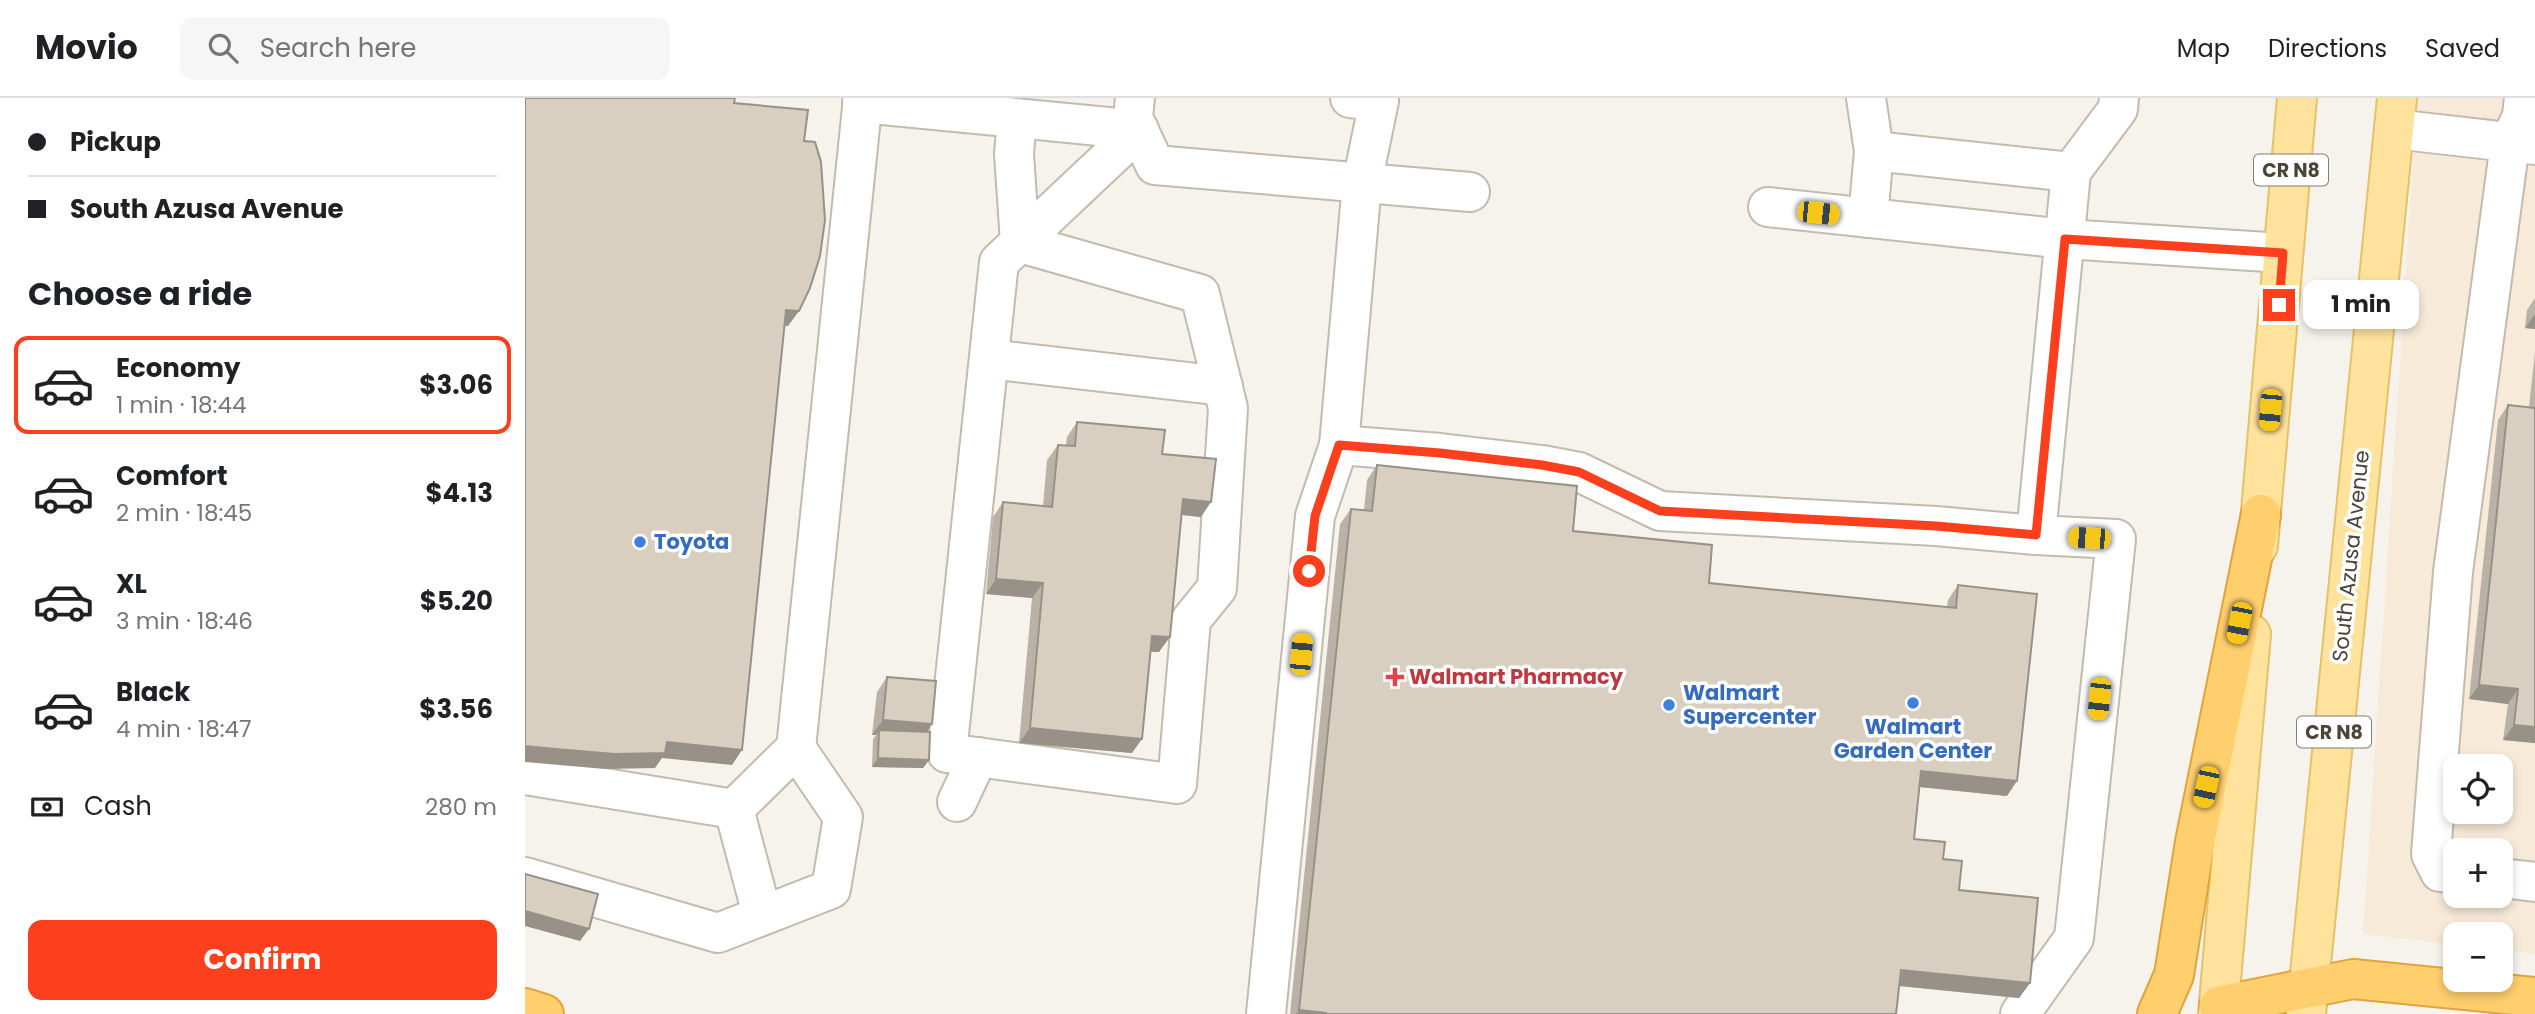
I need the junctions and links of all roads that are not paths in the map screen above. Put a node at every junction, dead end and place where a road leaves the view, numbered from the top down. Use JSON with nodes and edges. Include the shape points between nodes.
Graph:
{"nodes":[{"id":1,"x":1866,"y":98,"type":"edge"},
{"id":2,"x":2119,"y":98,"type":"edge"},
{"id":3,"x":2297,"y":98,"type":"edge"},
{"id":4,"x":2524,"y":98,"type":"edge"},
{"id":5,"x":1370,"y":99,"type":"edge"},
{"id":6,"x":862,"y":101,"type":"edge"},
{"id":7,"x":2396,"y":113,"type":"edge"},
{"id":8,"x":1137,"y":114,"type":"edge"},
{"id":9,"x":1017,"y":119,"type":"junction"},
{"id":10,"x":2522,"y":144,"type":"edge"},
{"id":11,"x":1874,"y":151,"type":"junction"},
{"id":12,"x":2071,"y":172,"type":"junction"},
{"id":13,"x":1362,"y":183,"type":"junction"},
{"id":14,"x":1470,"y":192,"type":"dead end"},
{"id":15,"x":1768,"y":207,"type":"dead end"},
{"id":16,"x":1868,"y":218,"type":"junction"},
{"id":17,"x":2065,"y":239,"type":"junction"},
{"id":18,"x":1020,"y":243,"type":"junction"},
{"id":19,"x":2283,"y":253,"type":"junction"},
{"id":20,"x":989,"y":359,"type":"junction"},
{"id":21,"x":1223,"y":386,"type":"junction"},
{"id":22,"x":1339,"y":445,"type":"junction"},
{"id":23,"x":2261,"y":514,"type":"junction"},
{"id":24,"x":2036,"y":535,"type":"junction"},
{"id":25,"x":796,"y":748,"type":"junction"},
{"id":26,"x":978,"y":757,"type":"junction"},
{"id":27,"x":525,"y":775,"type":"edge"},
{"id":28,"x":957,"y":802,"type":"dead end"},
{"id":29,"x":734,"y":809,"type":"junction"},
{"id":30,"x":2443,"y":872,"type":"edge"},
{"id":31,"x":525,"y":877,"type":"edge"},
{"id":32,"x":2513,"y":879,"type":"edge"},
{"id":33,"x":2535,"y":882,"type":"edge"},
{"id":34,"x":762,"y":914,"type":"junction"},
{"id":35,"x":2535,"y":997,"type":"edge"},
{"id":36,"x":2307,"y":1001,"type":"edge"},
{"id":37,"x":525,"y":1008,"type":"edge"},
{"id":38,"x":2219,"y":1010,"type":"edge"},
{"id":39,"x":544,"y":1014,"type":"edge"},
{"id":40,"x":1266,"y":1014,"type":"edge"},
{"id":41,"x":2019,"y":1014,"type":"edge"},
{"id":42,"x":2157,"y":1014,"type":"edge"}],
"edges":[{"from":1,"to":11,"type":"lane"},
{"from":2,"to":12,"type":"lane","via":[[2118,109]]},
{"from":3,"to":19,"type":"main road","number":"CR N8"},
{"from":4,"to":10,"type":"lane"},
{"from":5,"to":13,"type":"lane"},
{"from":6,"to":9,"type":"lane"},
{"from":6,"to":25,"type":"lane"},
{"from":7,"to":10,"type":"lane"},
{"from":7,"to":36,"type":"main road","name":"South Azusa Avenue","number":"CR N8"},
{"from":8,"to":9,"type":"lane"},
{"from":8,"to":13,"type":"lane","via":[[1155,165]]},
{"from":8,"to":18,"type":"lane"},
{"from":9,"to":18,"type":"lane","via":[[1014,155]]},
{"from":10,"to":30,"type":"lane","via":[[2453,572],[2431,854]]},
{"from":11,"to":12,"type":"lane"},
{"from":11,"to":16,"type":"lane"},
{"from":12,"to":17,"type":"lane"},
{"from":13,"to":14,"type":"lane"},
{"from":13,"to":22,"type":"lane"},
{"from":15,"to":16,"type":"lane"},
{"from":16,"to":17,"type":"lane"},
{"from":17,"to":19,"type":"lane"},
{"from":17,"to":24,"type":"lane"},
{"from":18,"to":20,"type":"lane","via":[[999,262]]},
{"from":18,"to":21,"type":"lane","via":[[1200,294]]},
{"from":19,"to":23,"type":"main road","number":"CR N8"},
{"from":20,"to":21,"type":"lane"},
{"from":20,"to":26,"type":"lane","via":[[947,753]]},
{"from":21,"to":26,"type":"lane","via":[[1227,408],[1217,587],[1191,620],[1177,784]]},
{"from":22,"to":24,"type":"lane","via":[[1579,472],[1660,511]]},
{"from":22,"to":40,"type":"lane","via":[[1315,516]]},
{"from":23,"to":38,"type":"main road","number":"CR N8"},
{"from":23,"to":42,"type":"highway","via":[[2195,842],[2174,975]]},
{"from":24,"to":41,"type":"lane","via":[[2116,539],[2074,938]]},
{"from":25,"to":29,"type":"lane"},
{"from":25,"to":34,"type":"lane","via":[[843,817],[831,889]]},
{"from":26,"to":28,"type":"lane"},
{"from":27,"to":29,"type":"lane"},
{"from":29,"to":34,"type":"lane"},
{"from":31,"to":34,"type":"lane","via":[[718,933]]},
{"from":32,"to":33,"type":"lane"},
{"from":35,"to":36,"type":"highway","via":[[2353,979]]},
{"from":36,"to":38,"type":"highway"},
{"from":37,"to":39,"type":"highway"}]}
